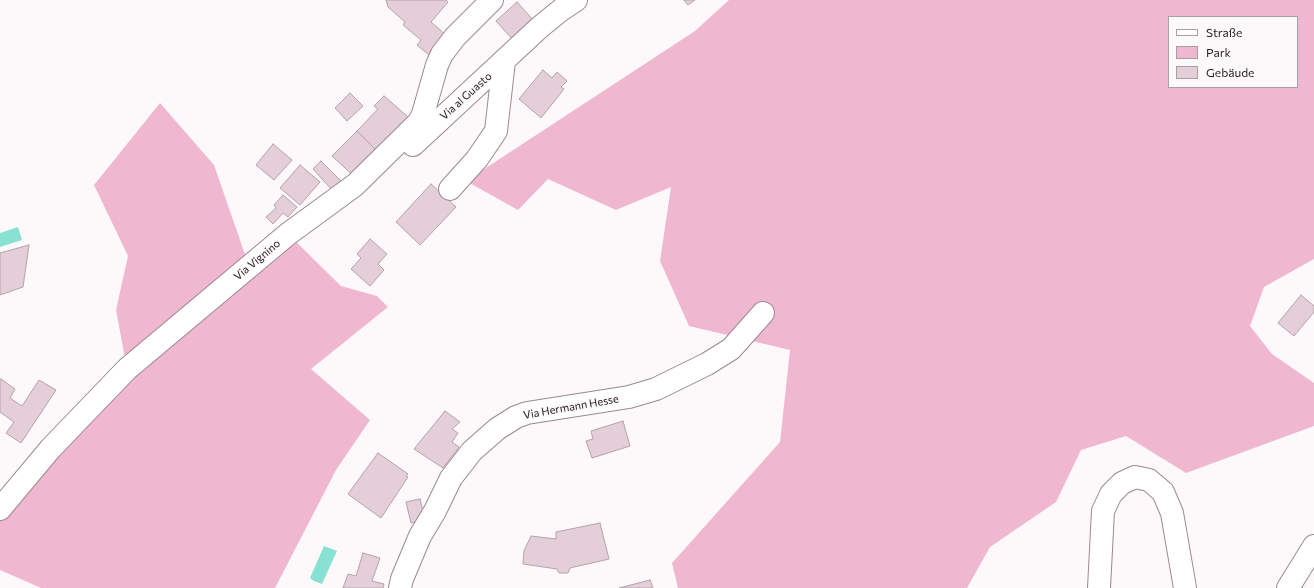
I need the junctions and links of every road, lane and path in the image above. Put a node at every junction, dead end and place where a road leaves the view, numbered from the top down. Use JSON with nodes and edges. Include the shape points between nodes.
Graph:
{"nodes":[{"id":1,"x":492,"y":0,"type":"edge"},
{"id":2,"x":576,"y":0,"type":"edge"},
{"id":3,"x":504,"y":61,"type":"junction"},
{"id":4,"x":355,"y":185,"type":"junction"},
{"id":5,"x":450,"y":189,"type":"dead end"},
{"id":6,"x":763,"y":313,"type":"dead end"},
{"id":7,"x":0,"y":509,"type":"edge"},
{"id":8,"x":1314,"y":546,"type":"edge"},
{"id":9,"x":400,"y":588,"type":"edge"},
{"id":10,"x":1099,"y":588,"type":"edge"},
{"id":11,"x":1185,"y":588,"type":"edge"},
{"id":12,"x":1288,"y":588,"type":"edge"}],
"edges":[{"from":1,"to":4,"type":"street","name":"Via Vignino","via":[[455,37],[442,54],[419,122]]},
{"from":2,"to":3,"type":"street","name":"Via al Guasto","via":[[540,27]]},
{"from":3,"to":4,"type":"street","name":"Via al Guasto","via":[[379,178],[371,183]]},
{"from":3,"to":5,"type":"street","via":[[496,130],[477,160]]},
{"from":4,"to":7,"type":"street","name":"Via Vignino","via":[[288,234],[127,369],[51,448]]},
{"from":6,"to":9,"type":"street","name":"Via Hermann Hesse","via":[[731,349],[656,389],[629,397],[527,413],[497,429],[472,451],[451,478],[420,536]]},
{"from":8,"to":12,"type":"street"},
{"from":10,"to":11,"type":"street","via":[[1103,510],[1111,494],[1122,483],[1135,477],[1149,480],[1164,492],[1172,514]]}]}
